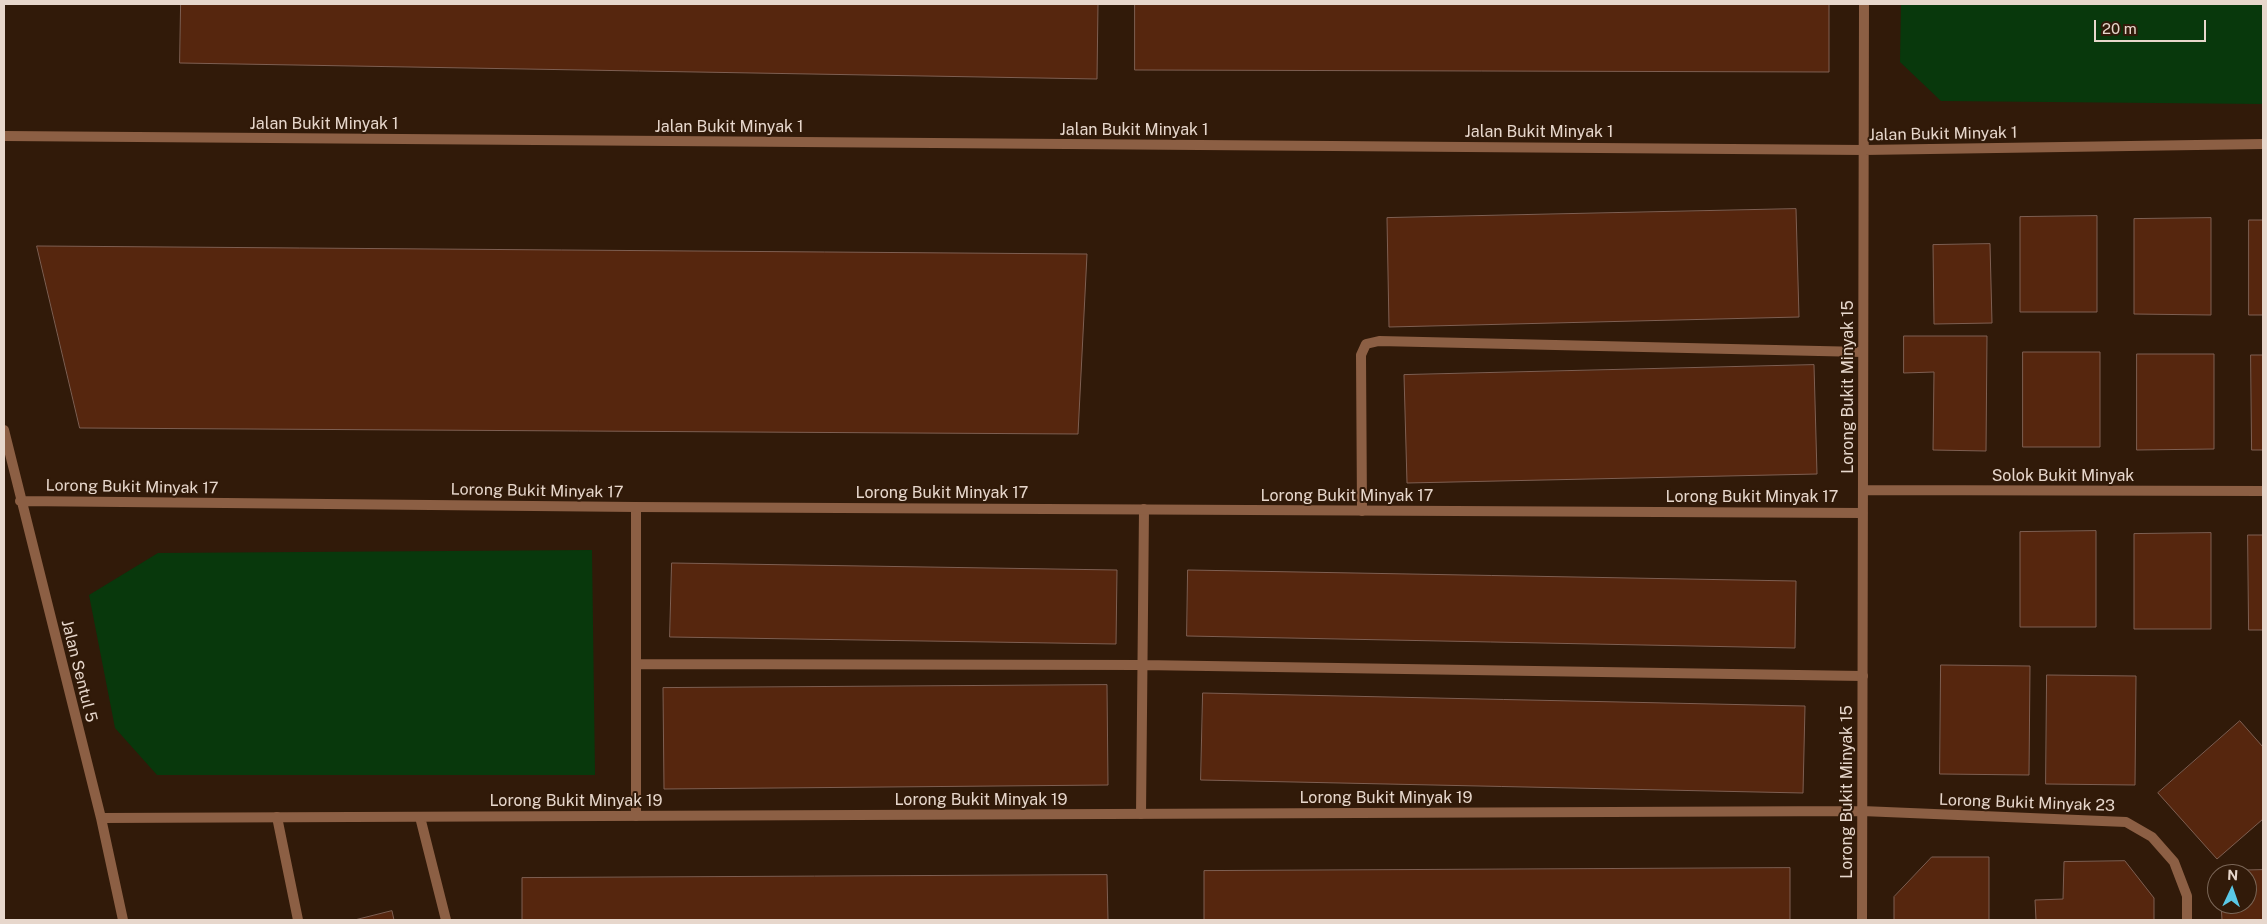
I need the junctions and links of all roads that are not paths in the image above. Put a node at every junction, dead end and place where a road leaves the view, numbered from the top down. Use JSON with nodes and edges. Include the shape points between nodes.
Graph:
{"nodes":[{"id":1,"x":1864,"y":4,"type":"edge"},
{"id":2,"x":4,"y":136,"type":"edge"},
{"id":3,"x":2263,"y":144,"type":"edge"},
{"id":4,"x":1864,"y":150,"type":"junction"},
{"id":5,"x":1863,"y":352,"type":"junction"},
{"id":6,"x":4,"y":430,"type":"edge"},
{"id":7,"x":1863,"y":490,"type":"junction"},
{"id":8,"x":2263,"y":491,"type":"edge"},
{"id":9,"x":20,"y":501,"type":"junction"},
{"id":10,"x":636,"y":507,"type":"junction"},
{"id":11,"x":1144,"y":509,"type":"junction"},
{"id":12,"x":1362,"y":511,"type":"junction"},
{"id":13,"x":1863,"y":513,"type":"junction"},
{"id":14,"x":636,"y":664,"type":"junction"},
{"id":15,"x":1142,"y":665,"type":"junction"},
{"id":16,"x":1863,"y":676,"type":"junction"},
{"id":17,"x":1862,"y":812,"type":"junction"},
{"id":18,"x":1141,"y":814,"type":"junction"},
{"id":19,"x":636,"y":816,"type":"junction"},
{"id":20,"x":277,"y":817,"type":"junction"},
{"id":21,"x":420,"y":817,"type":"junction"},
{"id":22,"x":101,"y":818,"type":"junction"},
{"id":23,"x":123,"y":920,"type":"edge"},
{"id":24,"x":298,"y":920,"type":"edge"},
{"id":25,"x":446,"y":920,"type":"edge"},
{"id":26,"x":1862,"y":920,"type":"edge"},
{"id":27,"x":2187,"y":920,"type":"edge"}],
"edges":[{"from":1,"to":4,"type":"street","name":"Lorong Bukit Minyak 15"},
{"from":2,"to":4,"type":"street","name":"Jalan Bukit Minyak 1"},
{"from":3,"to":4,"type":"street","name":"Jalan Bukit Minyak 1"},
{"from":4,"to":5,"type":"street","name":"Lorong Bukit Minyak 15"},
{"from":5,"to":7,"type":"street","name":"Lorong Bukit Minyak 15"},
{"from":5,"to":12,"type":"street","via":[[1379,341],[1366,344],[1361,355]]},
{"from":6,"to":9,"type":"street","name":"Jalan Sentul 5"},
{"from":7,"to":8,"type":"street","name":"Solok Bukit Minyak"},
{"from":7,"to":13,"type":"street","name":"Lorong Bukit Minyak 15"},
{"from":9,"to":10,"type":"street","name":"Lorong Bukit Minyak 17"},
{"from":9,"to":22,"type":"street","name":"Jalan Sentul 5"},
{"from":10,"to":11,"type":"street","name":"Lorong Bukit Minyak 17"},
{"from":10,"to":14,"type":"street"},
{"from":11,"to":12,"type":"street","name":"Lorong Bukit Minyak 17"},
{"from":11,"to":15,"type":"street"},
{"from":12,"to":13,"type":"street","name":"Lorong Bukit Minyak 17"},
{"from":13,"to":16,"type":"street","name":"Lorong Bukit Minyak 15"},
{"from":14,"to":15,"type":"street"},
{"from":14,"to":19,"type":"street"},
{"from":15,"to":16,"type":"street"},
{"from":15,"to":18,"type":"street"},
{"from":16,"to":17,"type":"street","name":"Lorong Bukit Minyak 15"},
{"from":17,"to":18,"type":"street","name":"Lorong Bukit Minyak 19"},
{"from":17,"to":26,"type":"street","name":"Lorong Bukit Minyak 15"},
{"from":17,"to":27,"type":"street","name":"Lorong Bukit Minyak 23","via":[[2126,822],[2152,837],[2174,862],[2187,896]]},
{"from":18,"to":19,"type":"street","name":"Lorong Bukit Minyak 19"},
{"from":19,"to":21,"type":"street","name":"Lorong Bukit Minyak 19"},
{"from":20,"to":21,"type":"street","name":"Lorong Bukit Minyak 19"},
{"from":20,"to":22,"type":"street","name":"Lorong Bukit Minyak 19"},
{"from":20,"to":24,"type":"street"},
{"from":21,"to":25,"type":"street"},
{"from":22,"to":23,"type":"street","name":"Jalan Sentul 5"}]}
